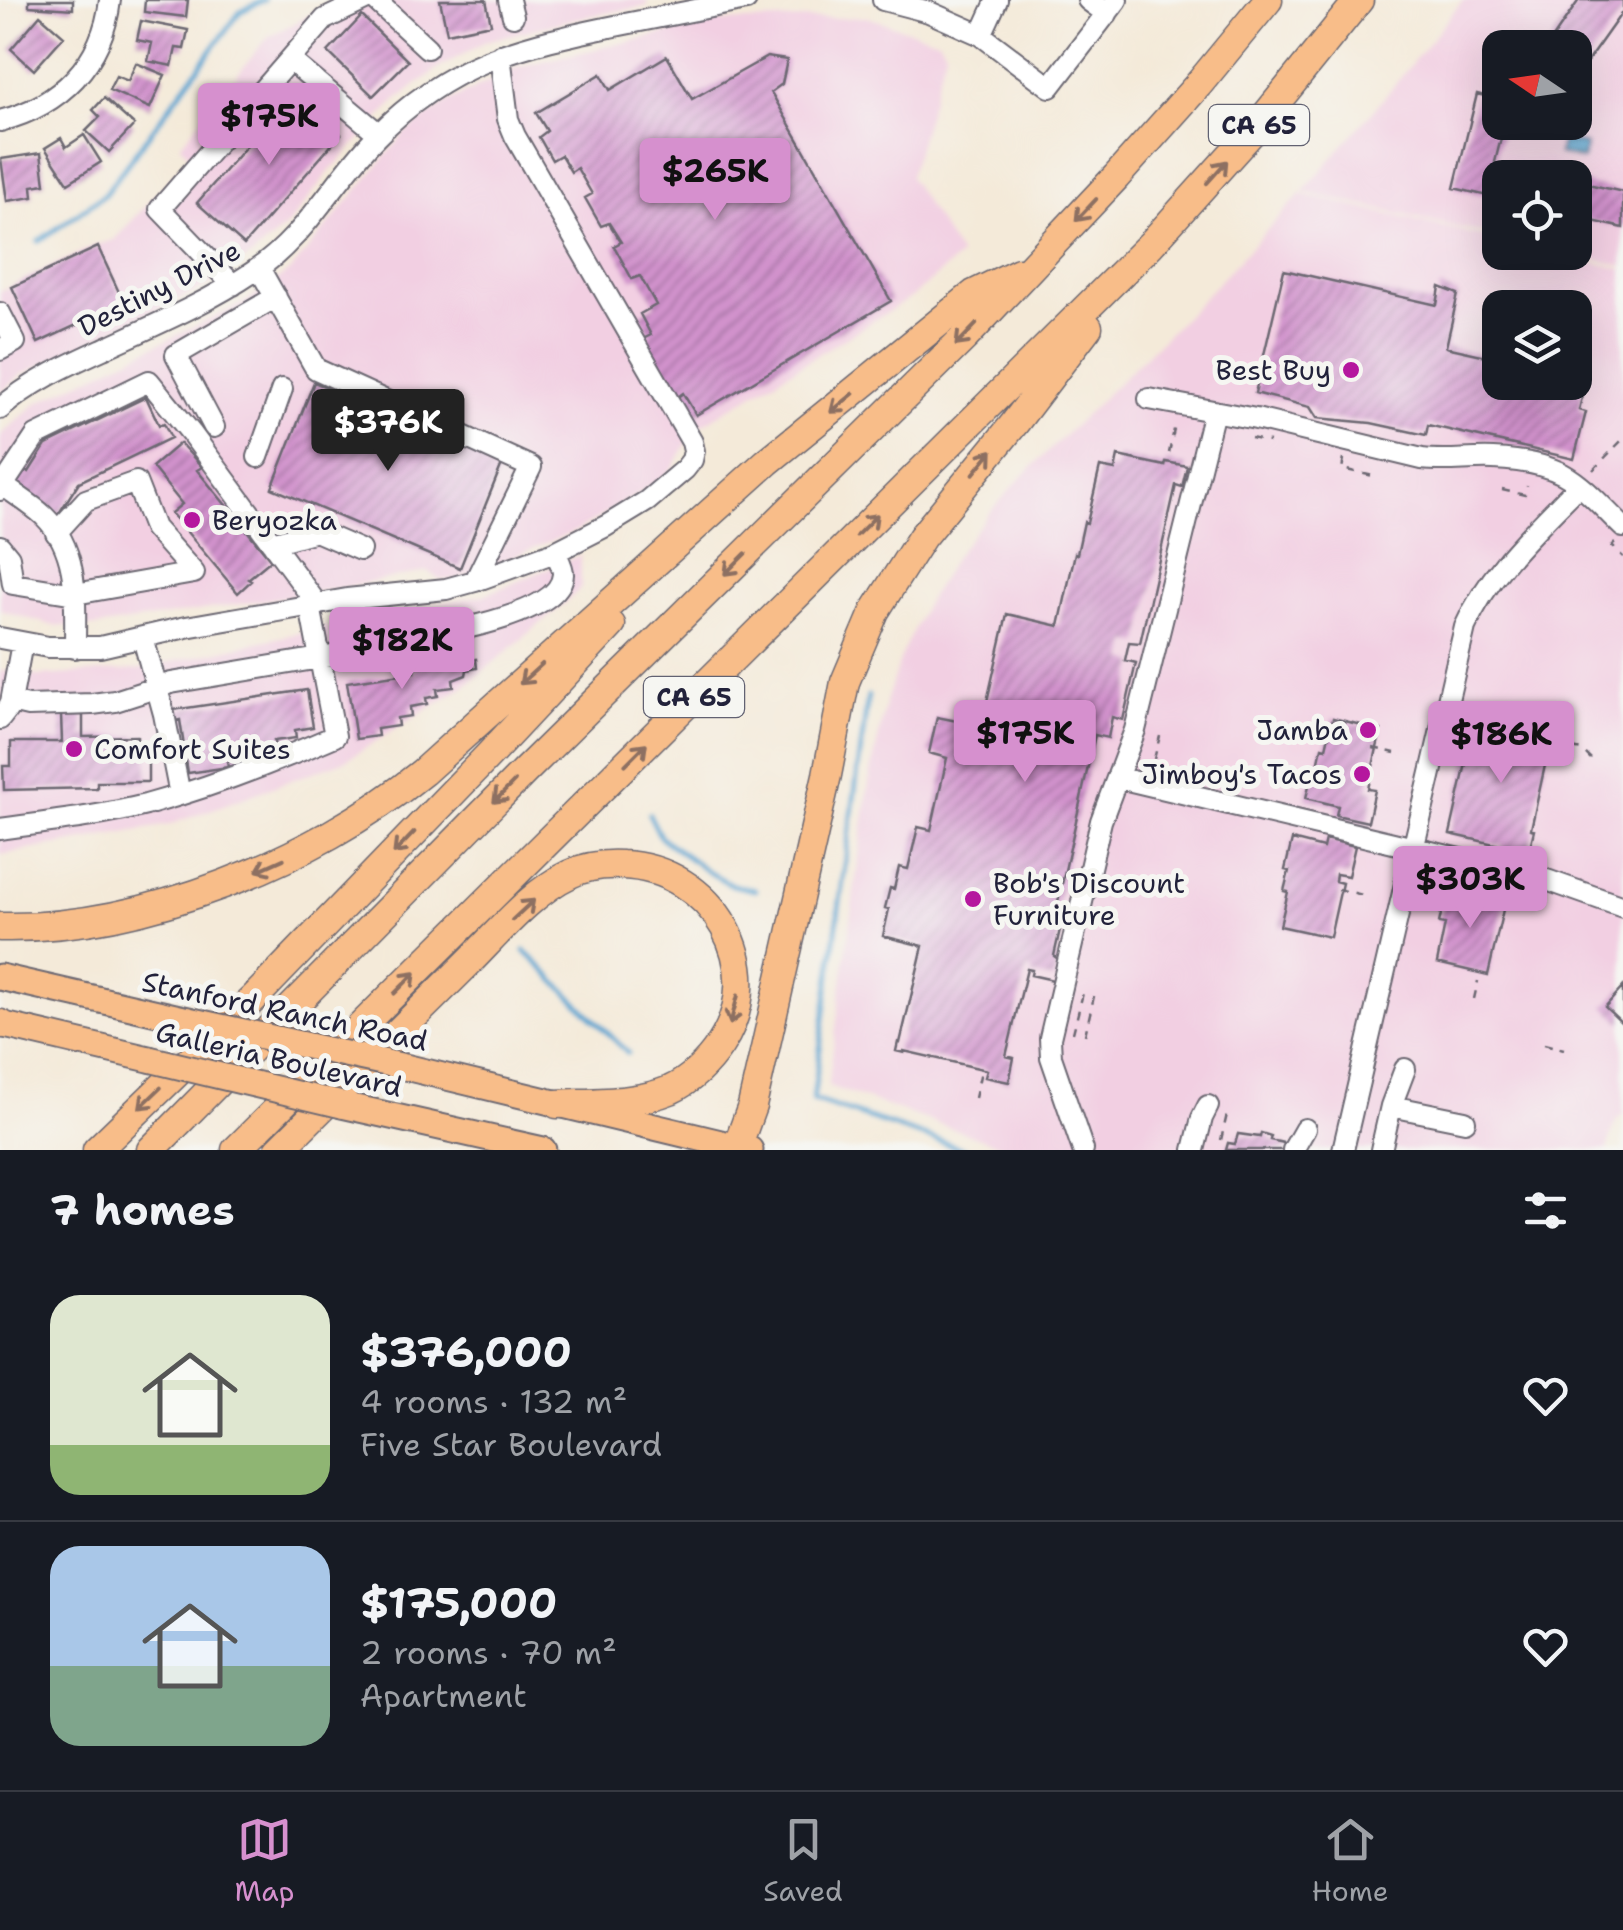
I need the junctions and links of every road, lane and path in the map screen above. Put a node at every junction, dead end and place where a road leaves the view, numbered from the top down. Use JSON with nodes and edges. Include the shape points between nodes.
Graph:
{"nodes":[{"id":1,"x":110,"y":0,"type":"edge"},
{"id":2,"x":365,"y":0,"type":"edge"},
{"id":3,"x":375,"y":0,"type":"edge"},
{"id":4,"x":746,"y":0,"type":"edge"},
{"id":5,"x":883,"y":0,"type":"edge"},
{"id":6,"x":997,"y":0,"type":"edge"},
{"id":7,"x":1088,"y":0,"type":"edge"},
{"id":8,"x":1268,"y":0,"type":"edge"},
{"id":9,"x":1360,"y":0,"type":"edge"},
{"id":10,"x":1112,"y":7,"type":"edge"},
{"id":11,"x":657,"y":9,"type":"edge"},
{"id":12,"x":981,"y":35,"type":"junction"},
{"id":13,"x":427,"y":48,"type":"dead end"},
{"id":14,"x":500,"y":55,"type":"junction"},
{"id":15,"x":290,"y":60,"type":"junction"},
{"id":16,"x":0,"y":121,"type":"edge"},
{"id":17,"x":379,"y":134,"type":"junction"},
{"id":18,"x":1151,"y":244,"type":"junction"},
{"id":19,"x":1033,"y":264,"type":"junction"},
{"id":20,"x":259,"y":268,"type":"junction"},
{"id":21,"x":233,"y":285,"type":"junction"},
{"id":22,"x":276,"y":297,"type":"junction"},
{"id":23,"x":0,"y":313,"type":"edge"},
{"id":24,"x":0,"y":350,"type":"edge"},
{"id":25,"x":282,"y":389,"type":"dead end"},
{"id":26,"x":1149,"y":399,"type":"dead end"},
{"id":27,"x":1,"y":406,"type":"edge"},
{"id":28,"x":1214,"y":412,"type":"junction"},
{"id":29,"x":1175,"y":425,"type":"dead end"},
{"id":30,"x":214,"y":428,"type":"dead end"},
{"id":31,"x":1252,"y":438,"type":"dead end"},
{"id":32,"x":1623,"y":439,"type":"edge"},
{"id":33,"x":1272,"y":443,"type":"dead end"},
{"id":34,"x":1169,"y":453,"type":"dead end"},
{"id":35,"x":258,"y":457,"type":"dead end"},
{"id":36,"x":1579,"y":485,"type":"junction"},
{"id":37,"x":1,"y":486,"type":"edge"},
{"id":38,"x":1527,"y":486,"type":"dead end"},
{"id":39,"x":1502,"y":490,"type":"dead end"},
{"id":40,"x":1623,"y":527,"type":"edge"},
{"id":41,"x":56,"y":533,"type":"junction"},
{"id":42,"x":1623,"y":535,"type":"edge"},
{"id":43,"x":681,"y":538,"type":"junction"},
{"id":44,"x":272,"y":543,"type":"junction"},
{"id":45,"x":0,"y":546,"type":"edge"},
{"id":46,"x":360,"y":550,"type":"dead end"},
{"id":47,"x":555,"y":552,"type":"junction"},
{"id":48,"x":1623,"y":558,"type":"edge"},
{"id":49,"x":475,"y":581,"type":"junction"},
{"id":50,"x":75,"y":594,"type":"junction"},
{"id":51,"x":314,"y":605,"type":"junction"},
{"id":52,"x":0,"y":638,"type":"edge"},
{"id":53,"x":143,"y":638,"type":"junction"},
{"id":54,"x":22,"y":643,"type":"junction"},
{"id":55,"x":75,"y":648,"type":"junction"},
{"id":56,"x":320,"y":658,"type":"junction"},
{"id":57,"x":157,"y":688,"type":"junction"},
{"id":58,"x":5,"y":710,"type":"edge"},
{"id":59,"x":1160,"y":736,"type":"dead end"},
{"id":60,"x":1556,"y":745,"type":"dead end"},
{"id":61,"x":1373,"y":748,"type":"dead end"},
{"id":62,"x":1395,"y":753,"type":"dead end"},
{"id":63,"x":1591,"y":758,"type":"dead end"},
{"id":64,"x":1154,"y":759,"type":"dead end"},
{"id":65,"x":1119,"y":778,"type":"junction"},
{"id":66,"x":180,"y":794,"type":"junction"},
{"id":67,"x":0,"y":828,"type":"edge"},
{"id":68,"x":1413,"y":846,"type":"junction"},
{"id":69,"x":1338,"y":889,"type":"dead end"},
{"id":70,"x":1364,"y":895,"type":"dead end"},
{"id":71,"x":1623,"y":907,"type":"edge"},
{"id":72,"x":0,"y":926,"type":"edge"},
{"id":73,"x":0,"y":977,"type":"edge"},
{"id":74,"x":1478,"y":982,"type":"dead end"},
{"id":75,"x":1084,"y":989,"type":"dead end"},
{"id":76,"x":1095,"y":992,"type":"dead end"},
{"id":77,"x":1474,"y":1000,"type":"dead end"},
{"id":78,"x":0,"y":1024,"type":"edge"},
{"id":79,"x":1073,"y":1032,"type":"dead end"},
{"id":80,"x":1085,"y":1035,"type":"dead end"},
{"id":81,"x":1544,"y":1044,"type":"dead end"},
{"id":82,"x":1564,"y":1049,"type":"dead end"},
{"id":83,"x":1404,"y":1069,"type":"dead end"},
{"id":84,"x":982,"y":1072,"type":"dead end"},
{"id":85,"x":976,"y":1098,"type":"dead end"},
{"id":86,"x":557,"y":1104,"type":"junction"},
{"id":87,"x":1391,"y":1106,"type":"junction"},
{"id":88,"x":1218,"y":1108,"type":"junction"},
{"id":89,"x":1465,"y":1122,"type":"dead end"},
{"id":90,"x":1305,"y":1140,"type":"edge"},
{"id":91,"x":1212,"y":1145,"type":"edge"},
{"id":92,"x":741,"y":1149,"type":"edge"},
{"id":93,"x":97,"y":1150,"type":"edge"},
{"id":94,"x":151,"y":1150,"type":"edge"},
{"id":95,"x":236,"y":1150,"type":"edge"},
{"id":96,"x":279,"y":1150,"type":"edge"},
{"id":97,"x":543,"y":1150,"type":"edge"},
{"id":98,"x":1083,"y":1150,"type":"edge"},
{"id":99,"x":1194,"y":1150,"type":"edge"},
{"id":100,"x":1293,"y":1150,"type":"edge"},
{"id":101,"x":1343,"y":1150,"type":"edge"},
{"id":102,"x":1381,"y":1150,"type":"edge"}],
"edges":[{"from":1,"to":16,"type":"street","via":[[102,34],[76,78],[41,107]]},
{"from":2,"to":15,"type":"street","via":[[325,20]]},
{"from":3,"to":13,"type":"street"},
{"from":4,"to":11,"type":"street","name":"Destiny Drive"},
{"from":5,"to":12,"type":"street"},
{"from":6,"to":12,"type":"street"},
{"from":7,"to":10,"type":"street"},
{"from":8,"to":19,"type":"highway","number":"CA 65","one_way":true},
{"from":18,"to":9,"type":"highway","number":"CA 65","one_way":true},
{"from":10,"to":12,"type":"street","via":[[1050,87]]},
{"from":11,"to":14,"type":"street","name":"Destiny Drive"},
{"from":14,"to":17,"type":"street","name":"Destiny Drive","via":[[450,78]]},
{"from":14,"to":47,"type":"street","via":[[510,127],[694,451],[686,469],[646,501]]},
{"from":15,"to":17,"type":"street"},
{"from":15,"to":21,"type":"street","via":[[160,209]]},
{"from":17,"to":20,"type":"street","name":"Destiny Drive","via":[[306,226]]},
{"from":92,"to":18,"type":"highway","one_way":true,"via":[[845,682],[876,611],[922,537]]},
{"from":95,"to":18,"type":"highway","number":"CA 65","one_way":true},
{"from":19,"to":43,"type":"highway","one_way":true,"via":[[974,294]]},
{"from":19,"to":94,"type":"highway","number":"CA 65","one_way":true},
{"from":20,"to":21,"type":"street","name":"Destiny Drive"},
{"from":20,"to":22,"type":"street"},
{"from":21,"to":27,"type":"street","name":"Destiny Drive"},
{"from":22,"to":30,"type":"street","via":[[176,356]]},
{"from":22,"to":49,"type":"street","via":[[316,370],[531,466]]},
{"from":23,"to":24,"type":"street","via":[[16,342]]},
{"from":25,"to":35,"type":"street"},
{"from":26,"to":28,"type":"street"},
{"from":28,"to":36,"type":"street","via":[[1442,462],[1509,460],[1562,473]]},
{"from":28,"to":65,"type":"street"},
{"from":29,"to":34,"type":"path"},
{"from":31,"to":33,"type":"path"},
{"from":32,"to":36,"type":"path"},
{"from":36,"to":40,"type":"street"},
{"from":36,"to":68,"type":"street","via":[[1500,566],[1470,616]]},
{"from":37,"to":41,"type":"street","via":[[45,517]]},
{"from":37,"to":44,"type":"street","via":[[36,436],[149,381]]},
{"from":38,"to":39,"type":"path","via":[[1525,495]]},
{"from":41,"to":50,"type":"street","via":[[67,550]]},
{"from":41,"to":50,"type":"street","via":[[86,500],[136,482],[154,528],[194,573]]},
{"from":42,"to":48,"type":"path","via":[[1612,546]]},
{"from":43,"to":72,"type":"highway","one_way":true,"via":[[423,772],[298,852],[164,903],[72,921]]},
{"from":43,"to":93,"type":"highway","one_way":true,"via":[[633,601],[489,755],[254,999]]},
{"from":44,"to":46,"type":"street","via":[[316,531]]},
{"from":44,"to":51,"type":"street"},
{"from":45,"to":50,"type":"street","via":[[13,584]]},
{"from":47,"to":49,"type":"street"},
{"from":47,"to":56,"type":"street","via":[[562,580],[539,604],[466,628]]},
{"from":49,"to":51,"type":"street"},
{"from":50,"to":55,"type":"street"},
{"from":51,"to":53,"type":"street"},
{"from":51,"to":56,"type":"street"},
{"from":52,"to":54,"type":"street"},
{"from":53,"to":55,"type":"street"},
{"from":53,"to":57,"type":"street"},
{"from":54,"to":55,"type":"street"},
{"from":54,"to":58,"type":"street"},
{"from":56,"to":57,"type":"street"},
{"from":56,"to":66,"type":"street","via":[[335,736]]},
{"from":57,"to":58,"type":"street","via":[[115,701]]},
{"from":57,"to":66,"type":"street"},
{"from":59,"to":64,"type":"path"},
{"from":60,"to":63,"type":"path"},
{"from":61,"to":62,"type":"path"},
{"from":65,"to":68,"type":"street"},
{"from":65,"to":98,"type":"street","via":[[1102,821],[1050,1038]]},
{"from":66,"to":67,"type":"street","via":[[103,814]]},
{"from":68,"to":71,"type":"street"},
{"from":68,"to":101,"type":"street"},
{"from":69,"to":70,"type":"path"},
{"from":73,"to":86,"type":"main road","name":"Stanford Ranch Road","bridge":true},
{"from":74,"to":77,"type":"path"},
{"from":75,"to":79,"type":"path"},
{"from":76,"to":80,"type":"path"},
{"from":78,"to":97,"type":"main road","name":"Galleria Boulevard","bridge":true},
{"from":81,"to":82,"type":"path"},
{"from":83,"to":87,"type":"street"},
{"from":84,"to":85,"type":"path"},
{"from":86,"to":92,"type":"main road"},
{"from":96,"to":86,"type":"highway","one_way":true,"via":[[557,881],[613,864],[651,868],[679,880],[709,904],[734,950],[738,993],[725,1037],[673,1089]]},
{"from":87,"to":89,"type":"street"},
{"from":87,"to":102,"type":"street"},
{"from":88,"to":91,"type":"path"},
{"from":88,"to":91,"type":"street","via":[[1210,1119]]},
{"from":88,"to":99,"type":"street","via":[[1202,1118]]},
{"from":90,"to":100,"type":"street"}]}
